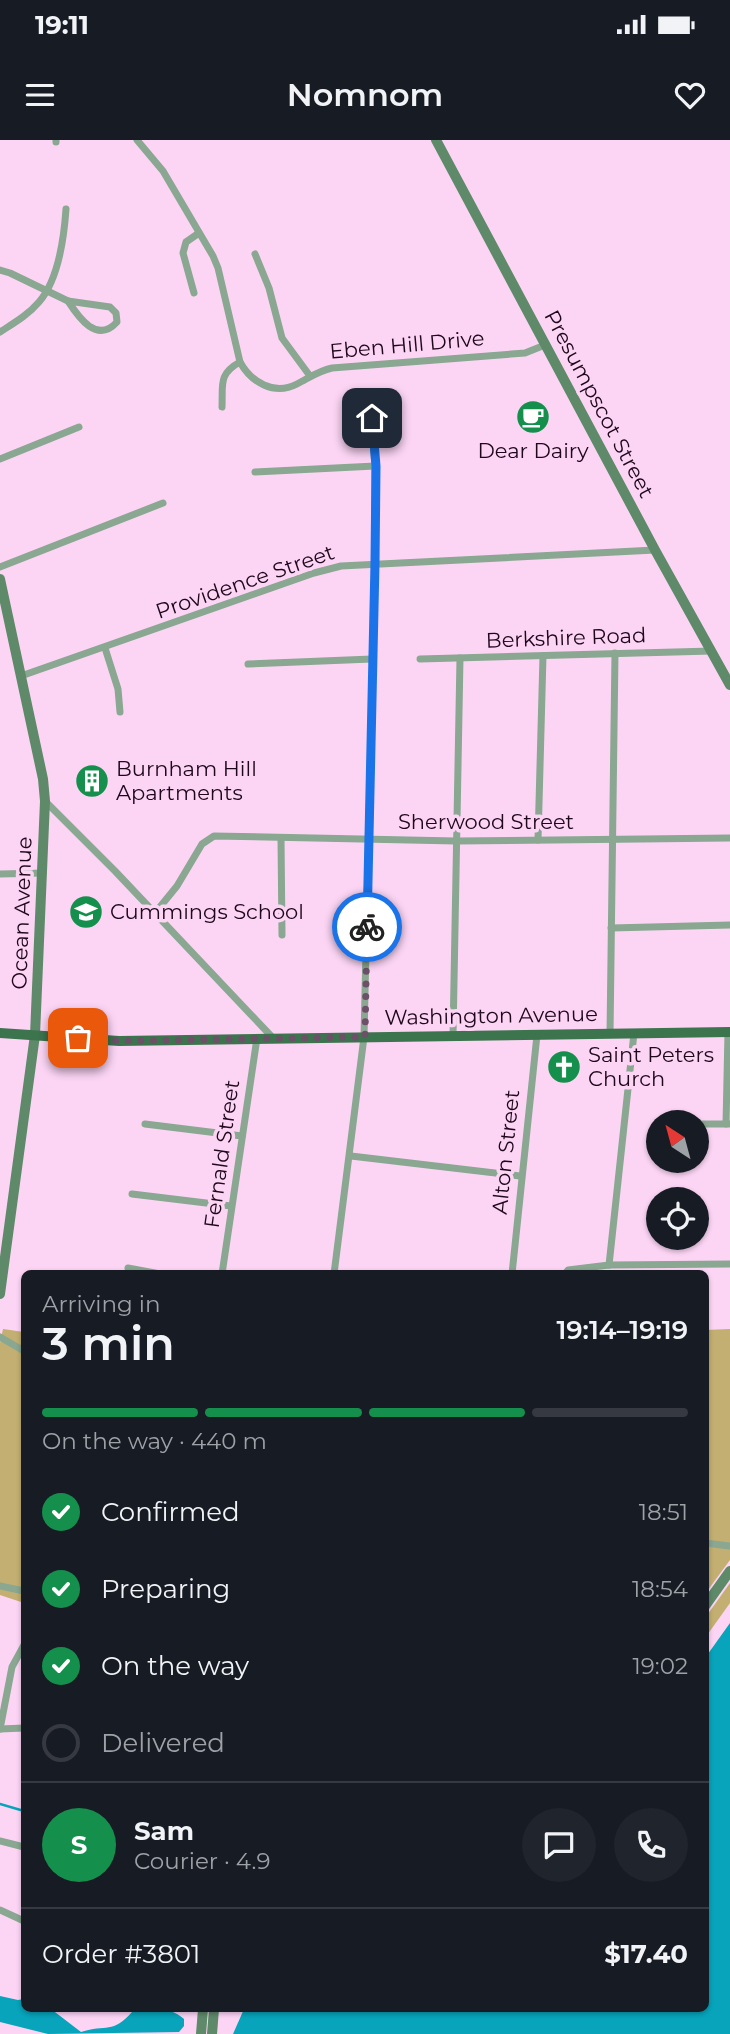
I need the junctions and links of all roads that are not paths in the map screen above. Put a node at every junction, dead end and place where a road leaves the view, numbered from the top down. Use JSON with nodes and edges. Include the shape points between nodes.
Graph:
{"nodes":[{"id":1,"x":137,"y":140,"type":"edge"},
{"id":2,"x":436,"y":140,"type":"edge"},
{"id":3,"x":66,"y":209,"type":"dead end"},
{"id":4,"x":199,"y":233,"type":"junction"},
{"id":5,"x":255,"y":254,"type":"dead end"},
{"id":6,"x":0,"y":270,"type":"edge"},
{"id":7,"x":47,"y":292,"type":"junction"},
{"id":8,"x":194,"y":293,"type":"dead end"},
{"id":9,"x":68,"y":301,"type":"junction"},
{"id":10,"x":0,"y":332,"type":"edge"},
{"id":11,"x":545,"y":345,"type":"junction"},
{"id":12,"x":240,"y":362,"type":"junction"},
{"id":13,"x":310,"y":376,"type":"junction"},
{"id":14,"x":222,"y":407,"type":"dead end"},
{"id":15,"x":372,"y":418,"type":"dead end"},
{"id":16,"x":79,"y":426,"type":"dead end"},
{"id":17,"x":0,"y":459,"type":"edge"},
{"id":18,"x":376,"y":466,"type":"junction"},
{"id":19,"x":255,"y":472,"type":"dead end"},
{"id":20,"x":163,"y":503,"type":"dead end"},
{"id":21,"x":655,"y":550,"type":"junction"},
{"id":22,"x":375,"y":563,"type":"junction"},
{"id":23,"x":0,"y":567,"type":"edge"},
{"id":24,"x":1,"y":585,"type":"edge"},
{"id":25,"x":105,"y":649,"type":"junction"},
{"id":26,"x":712,"y":651,"type":"junction"},
{"id":27,"x":615,"y":653,"type":"junction"},
{"id":28,"x":543,"y":656,"type":"junction"},
{"id":29,"x":372,"y":659,"type":"junction"},
{"id":30,"x":420,"y":659,"type":"dead end"},
{"id":31,"x":460,"y":659,"type":"junction"},
{"id":32,"x":248,"y":664,"type":"dead end"},
{"id":33,"x":21,"y":676,"type":"junction"},
{"id":34,"x":730,"y":685,"type":"edge"},
{"id":35,"x":120,"y":712,"type":"dead end"},
{"id":36,"x":45,"y":801,"type":"junction"},
{"id":37,"x":281,"y":838,"type":"junction"},
{"id":38,"x":369,"y":838,"type":"junction"},
{"id":39,"x":730,"y":838,"type":"edge"},
{"id":40,"x":538,"y":839,"type":"junction"},
{"id":41,"x":614,"y":839,"type":"junction"},
{"id":42,"x":456,"y":841,"type":"junction"},
{"id":43,"x":43,"y":873,"type":"junction"},
{"id":44,"x":0,"y":874,"type":"edge"},
{"id":45,"x":155,"y":913,"type":"junction"},
{"id":46,"x":730,"y":925,"type":"edge"},
{"id":47,"x":611,"y":928,"type":"junction"},
{"id":48,"x":282,"y":935,"type":"dead end"},
{"id":49,"x":729,"y":1032,"type":"edge"},
{"id":50,"x":0,"y":1033,"type":"edge"},
{"id":51,"x":634,"y":1033,"type":"junction"},
{"id":52,"x":610,"y":1034,"type":"junction"},
{"id":53,"x":35,"y":1035,"type":"junction"},
{"id":54,"x":537,"y":1035,"type":"junction"},
{"id":55,"x":453,"y":1036,"type":"junction"},
{"id":56,"x":365,"y":1037,"type":"junction"},
{"id":57,"x":257,"y":1038,"type":"junction"},
{"id":58,"x":273,"y":1038,"type":"junction"},
{"id":59,"x":145,"y":1124,"type":"dead end"},
{"id":60,"x":709,"y":1124,"type":"edge"},
{"id":61,"x":728,"y":1124,"type":"edge"},
{"id":62,"x":242,"y":1136,"type":"junction"},
{"id":63,"x":351,"y":1156,"type":"junction"},
{"id":64,"x":520,"y":1176,"type":"junction"},
{"id":65,"x":132,"y":1194,"type":"dead end"},
{"id":66,"x":231,"y":1206,"type":"junction"},
{"id":67,"x":609,"y":1265,"type":"junction"},
{"id":68,"x":730,"y":1265,"type":"edge"},
{"id":69,"x":128,"y":1268,"type":"dead end"},
{"id":70,"x":139,"y":1270,"type":"edge"},
{"id":71,"x":223,"y":1270,"type":"edge"},
{"id":72,"x":335,"y":1270,"type":"edge"},
{"id":73,"x":512,"y":1270,"type":"edge"},
{"id":74,"x":568,"y":1270,"type":"edge"},
{"id":75,"x":0,"y":1294,"type":"edge"},
{"id":76,"x":0,"y":1337,"type":"edge"},
{"id":77,"x":21,"y":1349,"type":"edge"},
{"id":78,"x":709,"y":1543,"type":"edge"},
{"id":79,"x":730,"y":1546,"type":"edge"},
{"id":80,"x":730,"y":1571,"type":"edge"},
{"id":81,"x":0,"y":1586,"type":"edge"},
{"id":82,"x":21,"y":1590,"type":"edge"},
{"id":83,"x":709,"y":1600,"type":"edge"},
{"id":84,"x":21,"y":1650,"type":"edge"},
{"id":85,"x":21,"y":1728,"type":"edge"},
{"id":86,"x":0,"y":1729,"type":"edge"},
{"id":87,"x":0,"y":1841,"type":"edge"},
{"id":88,"x":21,"y":1846,"type":"edge"},
{"id":89,"x":0,"y":1910,"type":"edge"},
{"id":90,"x":21,"y":1920,"type":"edge"},
{"id":91,"x":203,"y":2012,"type":"edge"},
{"id":92,"x":214,"y":2012,"type":"edge"},
{"id":93,"x":201,"y":2034,"type":"edge"},
{"id":94,"x":212,"y":2034,"type":"edge"}],
"edges":[{"from":1,"to":4,"type":"street","via":[[157,161]]},
{"from":2,"to":11,"type":"street","name":"Presumpscot Street"},
{"from":3,"to":7,"type":"street","via":[[61,247]]},
{"from":4,"to":8,"type":"street","via":[[186,242],[183,253]]},
{"from":4,"to":12,"type":"street","via":[[219,268]]},
{"from":5,"to":13,"type":"street","via":[[282,338]]},
{"from":6,"to":7,"type":"street"},
{"from":7,"to":9,"type":"street"},
{"from":7,"to":10,"type":"street","via":[[24,317]]},
{"from":9,"to":9,"type":"street","via":[[93,330],[111,329],[117,322],[110,307]]},
{"from":11,"to":13,"type":"street","name":"Eben Hill Drive","via":[[525,353],[344,366]]},
{"from":11,"to":21,"type":"street","name":"Presumpscot Street"},
{"from":12,"to":13,"type":"street","name":"Eben Hill Drive","via":[[251,377],[268,387],[288,388]]},
{"from":12,"to":14,"type":"street","via":[[223,376]]},
{"from":15,"to":18,"type":"street"},
{"from":16,"to":17,"type":"street"},
{"from":18,"to":19,"type":"street"},
{"from":18,"to":22,"type":"street"},
{"from":20,"to":23,"type":"street"},
{"from":21,"to":22,"type":"street","name":"Providence Street"},
{"from":21,"to":26,"type":"street","name":"Presumpscot Street"},
{"from":22,"to":25,"type":"street","name":"Providence Street","via":[[328,569]]},
{"from":22,"to":29,"type":"street"},
{"from":24,"to":33,"type":"street","name":"Ocean Avenue"},
{"from":25,"to":33,"type":"street","name":"Providence Street"},
{"from":25,"to":35,"type":"street"},
{"from":26,"to":27,"type":"street","name":"Berkshire Road"},
{"from":26,"to":34,"type":"street","name":"Presumpscot Street"},
{"from":27,"to":28,"type":"street","name":"Berkshire Road"},
{"from":27,"to":41,"type":"street"},
{"from":28,"to":31,"type":"street","name":"Berkshire Road"},
{"from":28,"to":40,"type":"street"},
{"from":29,"to":32,"type":"street"},
{"from":29,"to":38,"type":"street"},
{"from":30,"to":31,"type":"street","name":"Berkshire Road"},
{"from":31,"to":42,"type":"street"},
{"from":33,"to":36,"type":"street","name":"Ocean Avenue"},
{"from":36,"to":43,"type":"street","name":"Ocean Avenue"},
{"from":36,"to":45,"type":"street"},
{"from":37,"to":38,"type":"street","name":"Sherwood Street"},
{"from":37,"to":45,"type":"street","name":"Sherwood Street","via":[[222,835],[207,839]]},
{"from":37,"to":48,"type":"street"},
{"from":38,"to":42,"type":"street","name":"Sherwood Street"},
{"from":38,"to":56,"type":"street"},
{"from":39,"to":41,"type":"street","name":"Sherwood Street"},
{"from":40,"to":41,"type":"street","name":"Sherwood Street"},
{"from":40,"to":42,"type":"street","name":"Sherwood Street"},
{"from":41,"to":47,"type":"street"},
{"from":42,"to":55,"type":"street"},
{"from":43,"to":44,"type":"street"},
{"from":43,"to":53,"type":"street","name":"Ocean Avenue"},
{"from":45,"to":58,"type":"street"},
{"from":46,"to":47,"type":"street"},
{"from":47,"to":52,"type":"street"},
{"from":49,"to":51,"type":"main road","name":"Washington Avenue"},
{"from":49,"to":61,"type":"street"},
{"from":50,"to":53,"type":"main road","name":"Washington Avenue"},
{"from":51,"to":52,"type":"main road","name":"Washington Avenue"},
{"from":51,"to":67,"type":"street"},
{"from":52,"to":54,"type":"main road","name":"Washington Avenue"},
{"from":53,"to":57,"type":"main road","name":"Washington Avenue","via":[[119,1041]]},
{"from":53,"to":75,"type":"street","name":"Ocean Avenue"},
{"from":54,"to":55,"type":"main road","name":"Washington Avenue"},
{"from":54,"to":64,"type":"street","name":"Alton Street"},
{"from":55,"to":56,"type":"main road","name":"Washington Avenue"},
{"from":56,"to":58,"type":"main road","name":"Washington Avenue"},
{"from":56,"to":63,"type":"street"},
{"from":57,"to":58,"type":"main road","name":"Washington Avenue"},
{"from":57,"to":62,"type":"street","name":"Fernald Street"},
{"from":59,"to":62,"type":"street"},
{"from":60,"to":61,"type":"street"},
{"from":62,"to":66,"type":"street","name":"Fernald Street"},
{"from":63,"to":64,"type":"street"},
{"from":63,"to":72,"type":"street"},
{"from":64,"to":73,"type":"street","name":"Alton Street"},
{"from":65,"to":66,"type":"street"},
{"from":66,"to":71,"type":"street","name":"Fernald Street"},
{"from":67,"to":68,"type":"street"},
{"from":67,"to":74,"type":"street"},
{"from":69,"to":70,"type":"street"},
{"from":76,"to":77,"type":"street"},
{"from":78,"to":79,"type":"street"},
{"from":80,"to":83,"type":"street"},
{"from":81,"to":82,"type":"street"},
{"from":84,"to":86,"type":"street","via":[[12,1667]]},
{"from":85,"to":86,"type":"street"},
{"from":87,"to":88,"type":"street"},
{"from":89,"to":90,"type":"street"},
{"from":91,"to":93,"type":"street"},
{"from":92,"to":94,"type":"street"}]}
